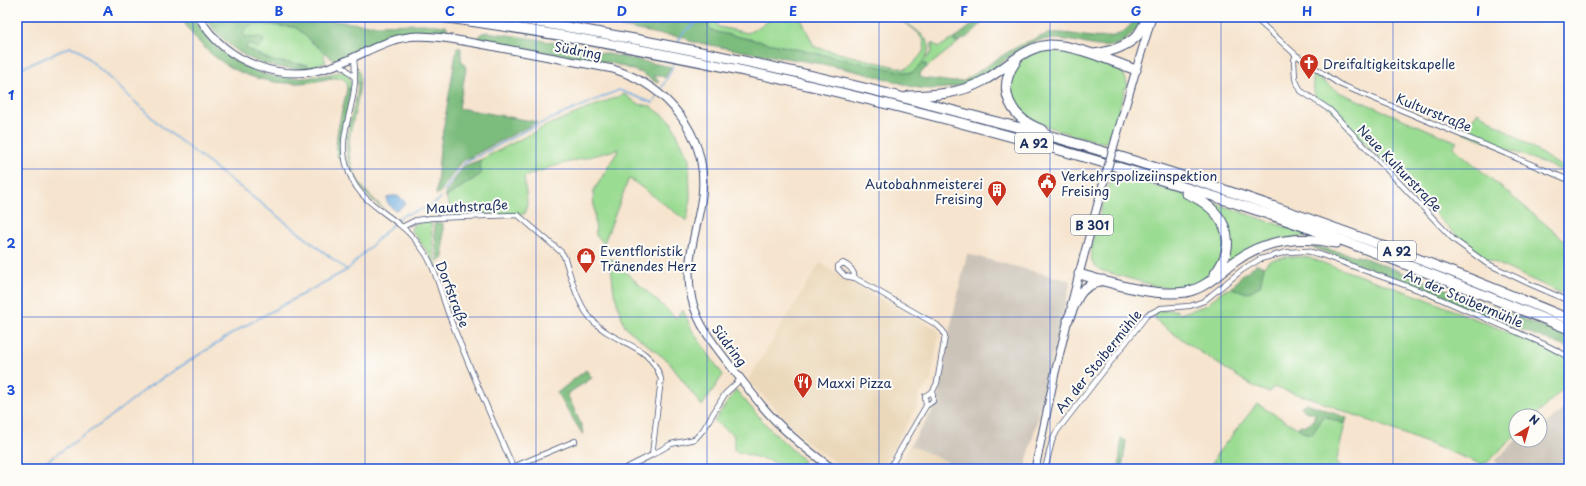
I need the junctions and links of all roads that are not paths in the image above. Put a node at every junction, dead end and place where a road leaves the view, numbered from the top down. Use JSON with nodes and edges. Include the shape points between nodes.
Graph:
{"nodes":[{"id":1,"x":199,"y":17,"type":"edge"},
{"id":2,"x":441,"y":17,"type":"edge"},
{"id":3,"x":508,"y":17,"type":"edge"},
{"id":4,"x":1151,"y":17,"type":"edge"},
{"id":5,"x":1254,"y":17,"type":"edge"},
{"id":6,"x":1092,"y":54,"type":"junction"},
{"id":7,"x":1296,"y":55,"type":"junction"},
{"id":8,"x":354,"y":57,"type":"junction"},
{"id":9,"x":1019,"y":57,"type":"junction"},
{"id":10,"x":339,"y":64,"type":"junction"},
{"id":11,"x":1136,"y":70,"type":"junction"},
{"id":12,"x":354,"y":77,"type":"junction"},
{"id":13,"x":900,"y":96,"type":"junction"},
{"id":14,"x":1060,"y":138,"type":"junction"},
{"id":15,"x":1569,"y":180,"type":"edge"},
{"id":16,"x":1169,"y":182,"type":"junction"},
{"id":17,"x":402,"y":227,"type":"junction"},
{"id":18,"x":1370,"y":251,"type":"junction"},
{"id":19,"x":1079,"y":274,"type":"junction"},
{"id":20,"x":855,"y":278,"type":"dead end"},
{"id":21,"x":1103,"y":280,"type":"junction"},
{"id":22,"x":1209,"y":281,"type":"junction"},
{"id":23,"x":1569,"y":301,"type":"edge"},
{"id":24,"x":1569,"y":319,"type":"edge"},
{"id":25,"x":1068,"y":320,"type":"junction"},
{"id":26,"x":1569,"y":329,"type":"edge"},
{"id":27,"x":1569,"y":357,"type":"edge"},
{"id":28,"x":741,"y":379,"type":"junction"},
{"id":29,"x":934,"y":391,"type":"junction"},
{"id":30,"x":926,"y":406,"type":"junction"},
{"id":31,"x":575,"y":441,"type":"dead end"},
{"id":32,"x":652,"y":455,"type":"junction"},
{"id":33,"x":513,"y":468,"type":"edge"},
{"id":34,"x":624,"y":469,"type":"edge"},
{"id":35,"x":833,"y":469,"type":"edge"},
{"id":36,"x":889,"y":469,"type":"edge"},
{"id":37,"x":1035,"y":469,"type":"edge"},
{"id":38,"x":1045,"y":469,"type":"edge"}],
"edges":[{"from":1,"to":10,"type":"main road","name":"Südring","via":[[225,48],[240,58],[265,68],[299,72],[326,69]]},
{"from":2,"to":16,"type":"highway","number":"A 92","via":[[579,38],[774,77],[899,106]]},
{"from":3,"to":13,"type":"highway","number":"A 92","via":[[676,46]]},
{"from":4,"to":6,"type":"highway","via":[[1137,35],[1124,46]]},
{"from":4,"to":11,"type":"main road","number":"B 301"},
{"from":5,"to":7,"type":"street"},
{"from":6,"to":9,"type":"highway","via":[[1050,45],[1034,48]]},
{"from":6,"to":11,"type":"highway"},
{"from":7,"to":15,"type":"street","name":"Kulturstraße","via":[[1339,84]]},
{"from":7,"to":23,"type":"street","name":"Neue Kulturstraße","via":[[1295,79],[1301,91],[1330,110],[1453,239],[1486,263]]},
{"from":8,"to":10,"type":"main road","name":"Südring"},
{"from":8,"to":12,"type":"street","name":"Dorfstraße"},
{"from":8,"to":28,"type":"main road","name":"Südring","via":[[397,38],[428,36],[613,69],[630,75],[658,91],[680,114],[694,142],[701,165],[702,194],[688,269],[692,299],[707,336]]},
{"from":9,"to":13,"type":"highway","via":[[984,80],[961,91]]},
{"from":9,"to":14,"type":"highway","via":[[1010,70],[1006,84],[1008,99],[1015,112],[1036,127]]},
{"from":10,"to":12,"type":"street"},
{"from":11,"to":19,"type":"main road","number":"B 301","bridge":true},
{"from":12,"to":17,"type":"street","name":"Dorfstraße","via":[[344,139],[346,163],[363,196]]},
{"from":13,"to":14,"type":"highway","number":"A 92"},
{"from":14,"to":24,"type":"highway","number":"A 92","via":[[1333,227]]},
{"from":16,"to":18,"type":"highway","number":"A 92"},
{"from":16,"to":22,"type":"highway","via":[[1209,205],[1225,228],[1226,252],[1222,263]]},
{"from":17,"to":32,"type":"street","name":"Mauthstraße","via":[[416,220],[432,218],[518,215],[561,252],[578,299],[588,316],[601,329],[648,356],[658,368],[661,379]]},
{"from":17,"to":33,"type":"street","name":"Dorfstraße","via":[[420,246],[433,268],[450,319]]},
{"from":18,"to":22,"type":"highway","via":[[1360,252],[1337,243],[1320,240],[1277,242],[1256,249]]},
{"from":18,"to":26,"type":"highway","number":"A 92"},
{"from":19,"to":21,"type":"highway"},
{"from":19,"to":25,"type":"main road"},
{"from":20,"to":29,"type":"street","via":[[940,328],[945,336]]},
{"from":21,"to":22,"type":"highway","via":[[1166,293],[1187,292]]},
{"from":21,"to":25,"type":"highway","via":[[1084,288]]},
{"from":25,"to":37,"type":"main road"},
{"from":27,"to":38,"type":"street","name":"An der Stoibermühle","via":[[1429,294],[1322,255],[1297,251],[1277,254],[1254,262],[1199,303],[1185,307],[1161,308],[1147,315],[1057,431]]},
{"from":28,"to":32,"type":"street","via":[[725,394],[697,438],[673,443]]},
{"from":28,"to":35,"type":"main road","name":"Südring","via":[[786,431]]},
{"from":29,"to":30,"type":"street","via":[[933,401]]},
{"from":29,"to":30,"type":"street","via":[[925,396]]},
{"from":30,"to":36,"type":"street"},
{"from":31,"to":33,"type":"street"},
{"from":32,"to":34,"type":"street"}]}
